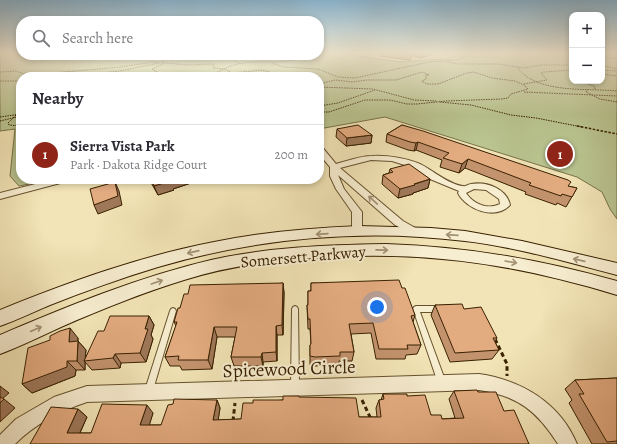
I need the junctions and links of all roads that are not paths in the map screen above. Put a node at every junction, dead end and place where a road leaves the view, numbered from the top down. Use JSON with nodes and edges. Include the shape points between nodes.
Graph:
{"nodes":[{"id":1,"x":324,"y":155,"type":"edge"},
{"id":2,"x":334,"y":167,"type":"junction"},
{"id":3,"x":46,"y":184,"type":"edge"},
{"id":4,"x":464,"y":190,"type":"dead end"},
{"id":5,"x":0,"y":196,"type":"edge"},
{"id":6,"x":357,"y":232,"type":"junction"},
{"id":7,"x":415,"y":232,"type":"junction"},
{"id":8,"x":617,"y":269,"type":"edge"},
{"id":9,"x":617,"y":288,"type":"edge"},
{"id":10,"x":295,"y":309,"type":"dead end"},
{"id":11,"x":434,"y":309,"type":"edge"},
{"id":12,"x":173,"y":311,"type":"dead end"},
{"id":13,"x":0,"y":318,"type":"edge"},
{"id":14,"x":0,"y":344,"type":"edge"},
{"id":15,"x":442,"y":383,"type":"junction"},
{"id":16,"x":295,"y":388,"type":"junction"},
{"id":17,"x":148,"y":392,"type":"junction"},
{"id":18,"x":3,"y":444,"type":"edge"},
{"id":19,"x":568,"y":444,"type":"edge"}],
"edges":[{"from":1,"to":2,"type":"street"},
{"from":2,"to":4,"type":"street","via":[[371,158],[392,159],[417,166],[433,177]]},
{"from":2,"to":6,"type":"street","via":[[334,176],[340,189],[356,212]]},
{"from":7,"to":2,"type":"street","one_way":true,"via":[[399,223]]},
{"from":3,"to":5,"type":"street"},
{"from":6,"to":7,"type":"main road","name":"Somersett Parkway"},
{"from":6,"to":13,"type":"main road","name":"Somersett Parkway","one_way":true,"via":[[247,241],[181,255],[126,271]]},
{"from":8,"to":7,"type":"main road","name":"Somersett Parkway","one_way":true,"via":[[464,236]]},
{"from":14,"to":9,"type":"main road","name":"Somersett Parkway","one_way":true,"via":[[57,319],[177,276],[221,264],[274,256],[376,250],[432,252],[482,257]]},
{"from":10,"to":16,"type":"lane"},
{"from":11,"to":15,"type":"lane","via":[[416,309]]},
{"from":12,"to":17,"type":"lane"},
{"from":15,"to":16,"type":"street","name":"Spicewood Circle"},
{"from":15,"to":19,"type":"street","name":"Spicewood Circle","via":[[479,382],[498,385],[520,393],[540,409],[561,432]]},
{"from":16,"to":17,"type":"street","name":"Spicewood Circle"},
{"from":17,"to":18,"type":"street","name":"Spicewood Circle","via":[[87,394],[60,403],[22,425]]}]}
